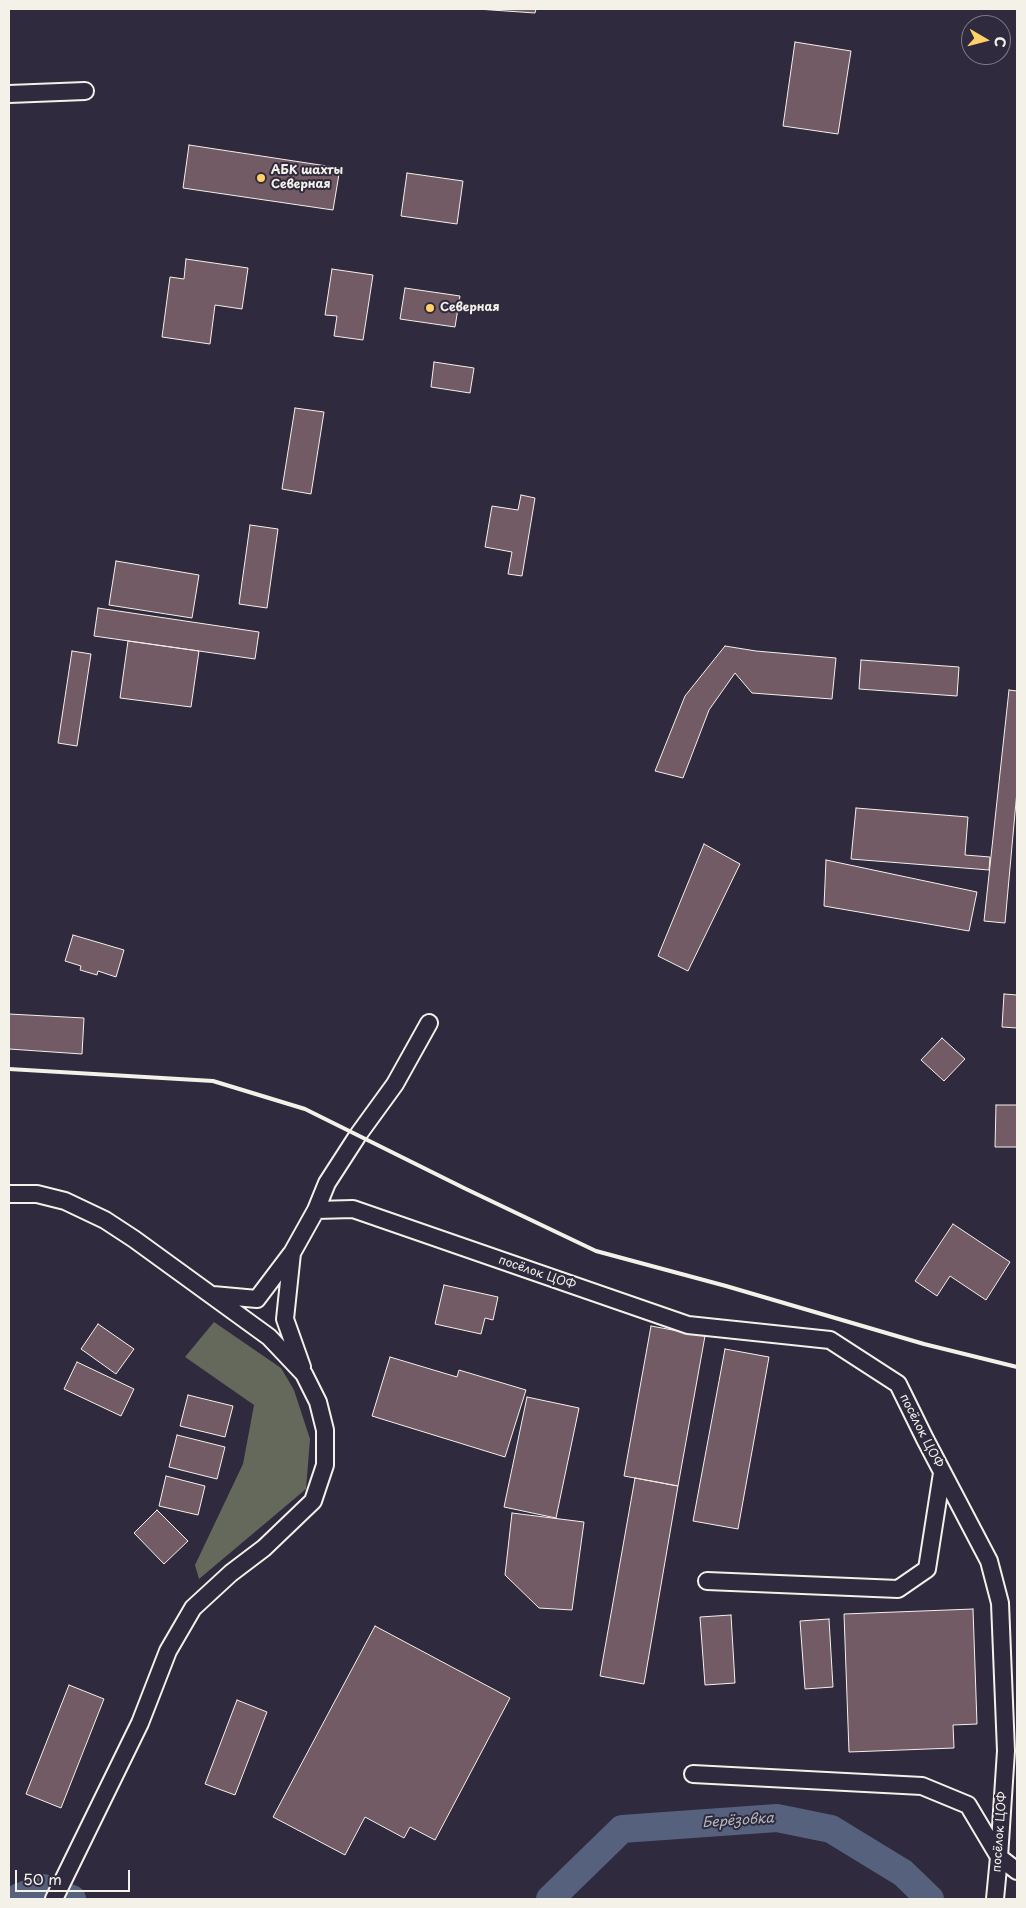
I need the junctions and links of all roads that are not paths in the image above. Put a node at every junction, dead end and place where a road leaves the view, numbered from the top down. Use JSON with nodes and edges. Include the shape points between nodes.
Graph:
{"nodes":[{"id":1,"x":84,"y":91,"type":"dead end"},
{"id":2,"x":9,"y":94,"type":"edge"},
{"id":3,"x":429,"y":1023,"type":"dead end"},
{"id":4,"x":9,"y":1194,"type":"edge"},
{"id":5,"x":316,"y":1210,"type":"junction"},
{"id":6,"x":292,"y":1253,"type":"junction"},
{"id":7,"x":211,"y":1294,"type":"junction"},
{"id":8,"x":304,"y":1374,"type":"junction"},
{"id":9,"x":942,"y":1473,"type":"junction"},
{"id":10,"x":707,"y":1581,"type":"dead end"},
{"id":11,"x":693,"y":1774,"type":"dead end"},
{"id":12,"x":999,"y":1857,"type":"junction"},
{"id":13,"x":1017,"y":1870,"type":"edge"},
{"id":14,"x":54,"y":1899,"type":"edge"},
{"id":15,"x":994,"y":1899,"type":"edge"}],
"edges":[{"from":1,"to":2,"type":"street"},
{"from":3,"to":5,"type":"street","via":[[396,1084],[328,1183]]},
{"from":4,"to":7,"type":"street","via":[[37,1194],[65,1201],[105,1220]]},
{"from":5,"to":6,"type":"street"},
{"from":5,"to":9,"type":"street","name":"посёлок ЦОФ","via":[[353,1210],[688,1325],[830,1340],[898,1384]]},
{"from":6,"to":7,"type":"street","via":[[257,1299]]},
{"from":6,"to":8,"type":"street","via":[[285,1319]]},
{"from":7,"to":8,"type":"street","via":[[269,1337]]},
{"from":8,"to":14,"type":"street","via":[[318,1402],[325,1430],[325,1465],[313,1501],[193,1608],[168,1651],[140,1723]]},
{"from":9,"to":10,"type":"street","via":[[927,1570],[898,1589]]},
{"from":9,"to":12,"type":"street","name":"посёлок ЦОФ","via":[[990,1561],[1000,1603],[1006,1750]]},
{"from":11,"to":12,"type":"street","via":[[922,1786],[968,1805]]},
{"from":12,"to":13,"type":"street"},
{"from":12,"to":15,"type":"street","name":"посёлок ЦОФ"}]}
